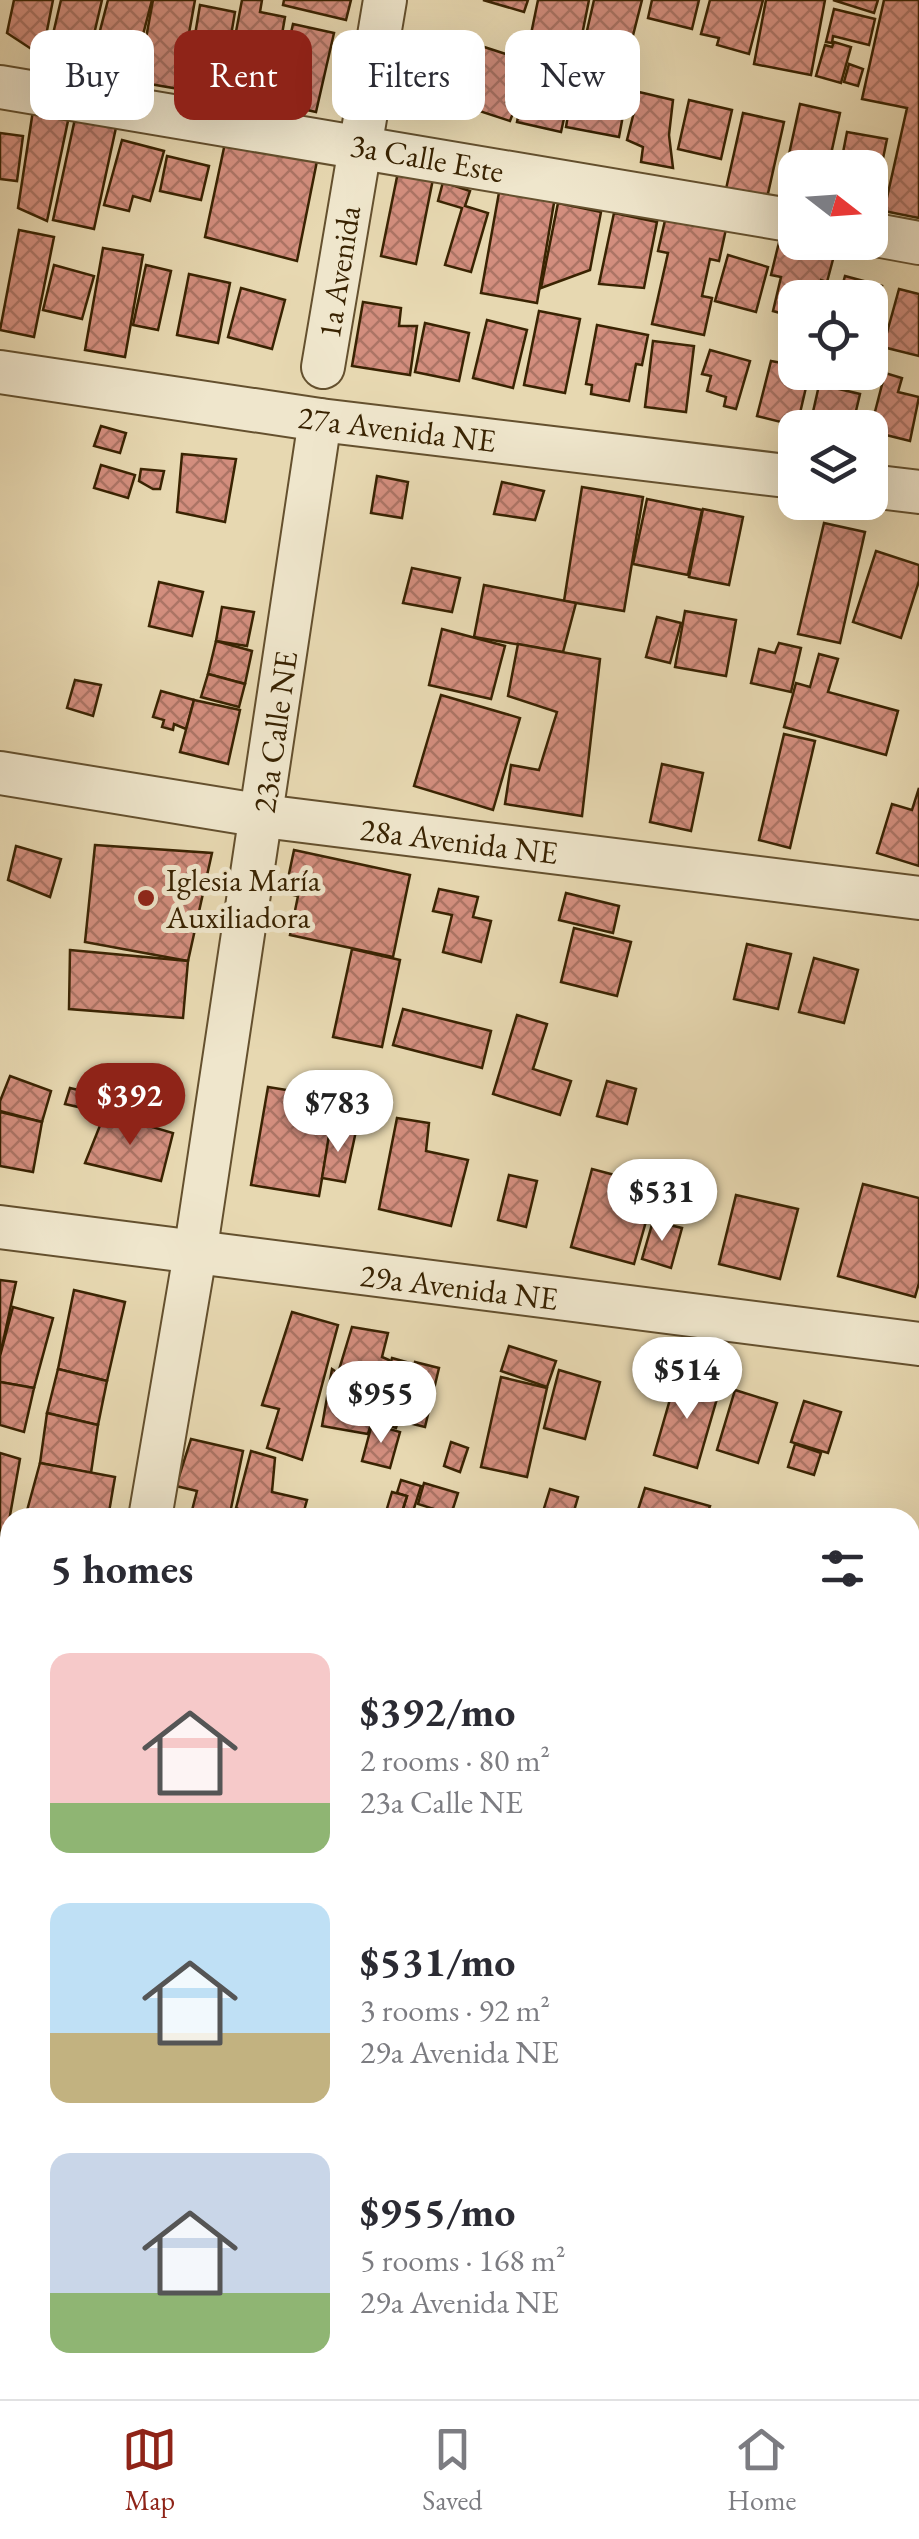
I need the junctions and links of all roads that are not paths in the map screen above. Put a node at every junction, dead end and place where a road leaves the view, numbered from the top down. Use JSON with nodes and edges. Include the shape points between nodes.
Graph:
{"nodes":[{"id":1,"x":385,"y":0,"type":"edge"},
{"id":2,"x":0,"y":88,"type":"edge"},
{"id":3,"x":360,"y":146,"type":"junction"},
{"id":4,"x":778,"y":218,"type":"edge"},
{"id":5,"x":888,"y":237,"type":"edge"},
{"id":6,"x":919,"y":243,"type":"edge"},
{"id":7,"x":324,"y":367,"type":"dead end"},
{"id":8,"x":0,"y":372,"type":"edge"},
{"id":9,"x":320,"y":420,"type":"junction"},
{"id":10,"x":778,"y":476,"type":"edge"},
{"id":11,"x":888,"y":488,"type":"edge"},
{"id":12,"x":919,"y":492,"type":"edge"},
{"id":13,"x":0,"y":773,"type":"edge"},
{"id":14,"x":263,"y":816,"type":"junction"},
{"id":15,"x":919,"y":898,"type":"edge"},
{"id":16,"x":0,"y":1227,"type":"edge"},
{"id":17,"x":196,"y":1254,"type":"junction"},
{"id":18,"x":919,"y":1344,"type":"edge"},
{"id":19,"x":152,"y":1508,"type":"edge"}],
"edges":[{"from":1,"to":3,"type":"street","name":"1a Avenida"},
{"from":2,"to":3,"type":"street","name":"3a Calle Este"},
{"from":3,"to":4,"type":"street","name":"3a Calle Este"},
{"from":3,"to":7,"type":"street","name":"1a Avenida"},
{"from":5,"to":6,"type":"street"},
{"from":8,"to":9,"type":"street","name":"27a Avenida NE"},
{"from":9,"to":10,"type":"street","name":"27a Avenida NE"},
{"from":9,"to":14,"type":"street","name":"23a Calle NE"},
{"from":11,"to":12,"type":"street"},
{"from":13,"to":14,"type":"street","name":"28a Avenida NE"},
{"from":14,"to":15,"type":"street","name":"28a Avenida NE"},
{"from":14,"to":17,"type":"street","name":"23a Calle NE"},
{"from":16,"to":17,"type":"street","name":"29a Avenida NE"},
{"from":17,"to":18,"type":"street","name":"29a Avenida NE"},
{"from":17,"to":19,"type":"street","name":"23a Calle NE"}]}
